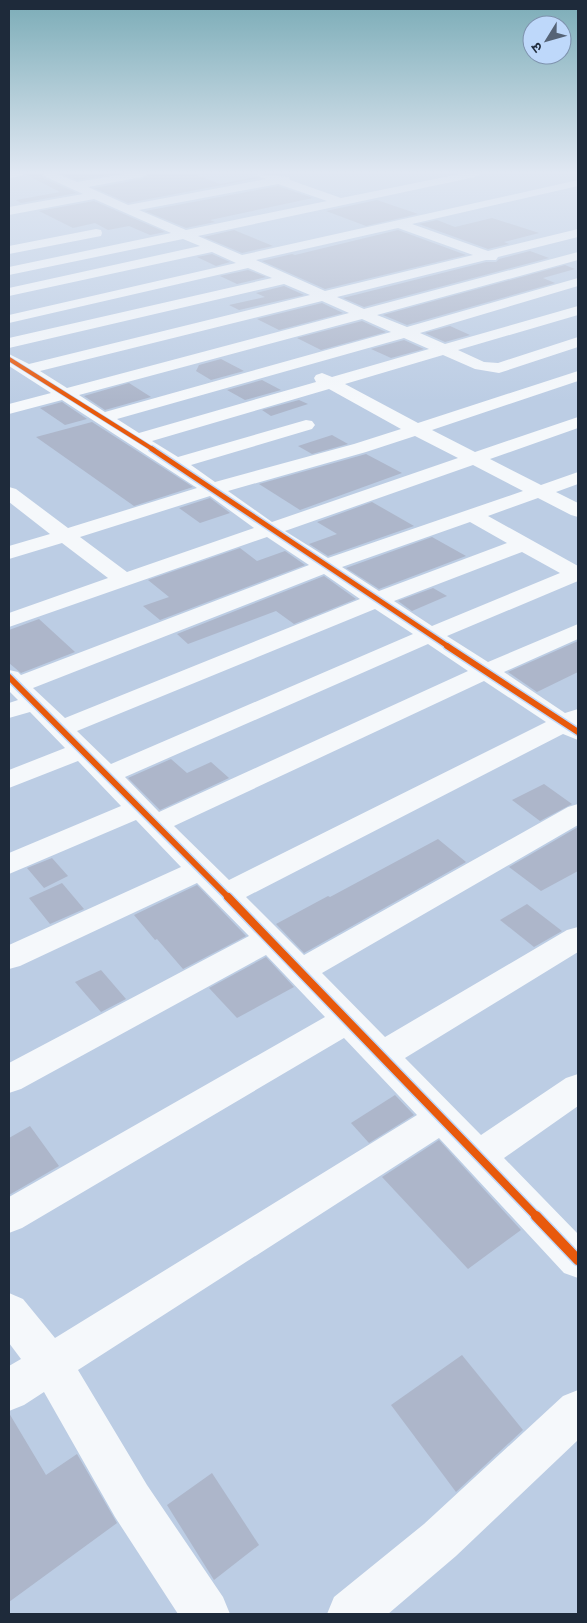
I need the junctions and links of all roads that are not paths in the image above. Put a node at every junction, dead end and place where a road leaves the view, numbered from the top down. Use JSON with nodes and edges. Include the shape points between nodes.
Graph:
{"nodes":[{"id":1,"x":111,"y":250,"type":"edge"},
{"id":2,"x":193,"y":250,"type":"edge"},
{"id":3,"x":228,"y":250,"type":"edge"},
{"id":4,"x":292,"y":250,"type":"edge"},
{"id":5,"x":441,"y":250,"type":"edge"},
{"id":6,"x":472,"y":250,"type":"edge"},
{"id":7,"x":512,"y":250,"type":"edge"},
{"id":8,"x":432,"y":252,"type":"dead end"},
{"id":9,"x":488,"y":256,"type":"junction"},
{"id":10,"x":578,"y":256,"type":"edge"},
{"id":11,"x":247,"y":261,"type":"junction"},
{"id":12,"x":524,"y":270,"type":"junction"},
{"id":13,"x":9,"y":271,"type":"edge"},
{"id":14,"x":291,"y":276,"type":"junction"},
{"id":15,"x":318,"y":280,"type":"dead end"},
{"id":16,"x":574,"y":286,"type":"edge"},
{"id":17,"x":9,"y":292,"type":"edge"},
{"id":18,"x":326,"y":296,"type":"junction"},
{"id":19,"x":578,"y":310,"type":"edge"},
{"id":20,"x":363,"y":314,"type":"junction"},
{"id":21,"x":9,"y":319,"type":"edge"},
{"id":22,"x":221,"y":322,"type":"junction"},
{"id":23,"x":406,"y":333,"type":"junction"},
{"id":24,"x":257,"y":342,"type":"junction"},
{"id":25,"x":578,"y":342,"type":"edge"},
{"id":26,"x":444,"y":350,"type":"junction"},
{"id":27,"x":13,"y":359,"type":"edge"},
{"id":28,"x":298,"y":364,"type":"junction"},
{"id":29,"x":578,"y":376,"type":"edge"},
{"id":30,"x":332,"y":383,"type":"junction"},
{"id":31,"x":64,"y":395,"type":"junction"},
{"id":32,"x":9,"y":409,"type":"edge"},
{"id":33,"x":102,"y":418,"type":"junction"},
{"id":34,"x":578,"y":422,"type":"edge"},
{"id":35,"x":306,"y":425,"type":"dead end"},
{"id":36,"x":416,"y":429,"type":"junction"},
{"id":37,"x":136,"y":440,"type":"junction"},
{"id":38,"x":476,"y":459,"type":"junction"},
{"id":39,"x":176,"y":464,"type":"junction"},
{"id":40,"x":578,"y":478,"type":"edge"},
{"id":41,"x":213,"y":490,"type":"junction"},
{"id":42,"x":541,"y":492,"type":"junction"},
{"id":43,"x":9,"y":493,"type":"edge"},
{"id":44,"x":578,"y":511,"type":"edge"},
{"id":45,"x":472,"y":515,"type":"junction"},
{"id":46,"x":269,"y":529,"type":"junction"},
{"id":47,"x":67,"y":535,"type":"junction"},
{"id":48,"x":524,"y":544,"type":"junction"},
{"id":49,"x":9,"y":554,"type":"edge"},
{"id":50,"x":326,"y":566,"type":"junction"},
{"id":51,"x":577,"y":574,"type":"edge"},
{"id":52,"x":124,"y":580,"type":"junction"},
{"id":53,"x":378,"y":600,"type":"junction"},
{"id":54,"x":9,"y":620,"type":"edge"},
{"id":55,"x":578,"y":631,"type":"edge"},
{"id":56,"x":429,"y":635,"type":"junction"},
{"id":57,"x":487,"y":671,"type":"junction"},
{"id":58,"x":20,"y":688,"type":"edge"},
{"id":59,"x":9,"y":711,"type":"edge"},
{"id":60,"x":574,"y":724,"type":"edge"},
{"id":61,"x":60,"y":729,"type":"junction"},
{"id":62,"x":82,"y":750,"type":"junction"},
{"id":63,"x":107,"y":775,"type":"junction"},
{"id":64,"x":9,"y":780,"type":"edge"},
{"id":65,"x":578,"y":813,"type":"edge"},
{"id":66,"x":148,"y":816,"type":"junction"},
{"id":67,"x":9,"y":864,"type":"edge"},
{"id":68,"x":201,"y":870,"type":"junction"},
{"id":69,"x":226,"y":894,"type":"junction"},
{"id":70,"x":578,"y":938,"type":"edge"},
{"id":71,"x":270,"y":939,"type":"junction"},
{"id":72,"x":9,"y":958,"type":"edge"},
{"id":73,"x":301,"y":971,"type":"junction"},
{"id":74,"x":348,"y":1020,"type":"junction"},
{"id":75,"x":382,"y":1056,"type":"junction"},
{"id":76,"x":9,"y":1079,"type":"edge"},
{"id":77,"x":578,"y":1088,"type":"edge"},
{"id":78,"x":442,"y":1118,"type":"junction"},
{"id":79,"x":478,"y":1156,"type":"junction"},
{"id":80,"x":9,"y":1216,"type":"edge"},
{"id":81,"x":578,"y":1260,"type":"edge"},
{"id":82,"x":9,"y":1312,"type":"edge"},
{"id":83,"x":50,"y":1363,"type":"junction"},
{"id":84,"x":9,"y":1390,"type":"edge"},
{"id":85,"x":578,"y":1411,"type":"edge"},
{"id":86,"x":206,"y":1614,"type":"edge"},
{"id":87,"x":351,"y":1614,"type":"edge"}],
"edges":[{"from":1,"to":13,"type":"street"},
{"from":2,"to":17,"type":"street"},
{"from":3,"to":11,"type":"street"},
{"from":4,"to":11,"type":"street"},
{"from":5,"to":8,"type":"street"},
{"from":6,"to":9,"type":"street"},
{"from":7,"to":9,"type":"street"},
{"from":9,"to":12,"type":"street"},
{"from":9,"to":18,"type":"street"},
{"from":10,"to":12,"type":"street"},
{"from":11,"to":14,"type":"street"},
{"from":11,"to":21,"type":"street"},
{"from":12,"to":16,"type":"street"},
{"from":12,"to":20,"type":"street"},
{"from":14,"to":15,"type":"street"},
{"from":14,"to":18,"type":"street"},
{"from":14,"to":27,"type":"street"},
{"from":16,"to":23,"type":"street"},
{"from":18,"to":20,"type":"street"},
{"from":18,"to":22,"type":"street"},
{"from":19,"to":26,"type":"street"},
{"from":20,"to":23,"type":"street"},
{"from":20,"to":24,"type":"street"},
{"from":22,"to":24,"type":"street"},
{"from":22,"to":27,"type":"street"},
{"from":23,"to":26,"type":"street"},
{"from":23,"to":28,"type":"street"},
{"from":24,"to":28,"type":"street"},
{"from":24,"to":31,"type":"street"},
{"from":25,"to":26,"type":"street","via":[[499,368],[481,366]]},
{"from":26,"to":30,"type":"street"},
{"from":27,"to":31,"type":"street"},
{"from":28,"to":30,"type":"street"},
{"from":28,"to":33,"type":"street"},
{"from":29,"to":36,"type":"street"},
{"from":30,"to":36,"type":"street"},
{"from":30,"to":37,"type":"street"},
{"from":31,"to":32,"type":"street"},
{"from":31,"to":33,"type":"street"},
{"from":33,"to":37,"type":"street"},
{"from":34,"to":38,"type":"street"},
{"from":35,"to":39,"type":"street"},
{"from":36,"to":38,"type":"street"},
{"from":36,"to":41,"type":"street"},
{"from":37,"to":39,"type":"street"},
{"from":38,"to":42,"type":"street"},
{"from":38,"to":46,"type":"street"},
{"from":39,"to":41,"type":"street"},
{"from":40,"to":42,"type":"street"},
{"from":41,"to":46,"type":"street"},
{"from":41,"to":47,"type":"street"},
{"from":42,"to":44,"type":"street"},
{"from":42,"to":45,"type":"street"},
{"from":43,"to":47,"type":"street"},
{"from":45,"to":48,"type":"street"},
{"from":45,"to":50,"type":"street"},
{"from":46,"to":50,"type":"street"},
{"from":46,"to":52,"type":"street"},
{"from":47,"to":49,"type":"street"},
{"from":47,"to":52,"type":"street"},
{"from":48,"to":51,"type":"street"},
{"from":48,"to":53,"type":"street"},
{"from":50,"to":53,"type":"street"},
{"from":50,"to":58,"type":"street"},
{"from":51,"to":56,"type":"street"},
{"from":52,"to":54,"type":"street"},
{"from":53,"to":56,"type":"street"},
{"from":53,"to":61,"type":"street"},
{"from":55,"to":57,"type":"street"},
{"from":56,"to":57,"type":"street"},
{"from":56,"to":63,"type":"street"},
{"from":57,"to":60,"type":"street"},
{"from":57,"to":66,"type":"street"},
{"from":58,"to":59,"type":"street"},
{"from":58,"to":61,"type":"street"},
{"from":60,"to":69,"type":"street"},
{"from":61,"to":62,"type":"street"},
{"from":62,"to":63,"type":"street"},
{"from":62,"to":64,"type":"street"},
{"from":63,"to":66,"type":"street"},
{"from":65,"to":73,"type":"street"},
{"from":66,"to":67,"type":"street"},
{"from":66,"to":68,"type":"street"},
{"from":68,"to":69,"type":"street"},
{"from":68,"to":72,"type":"street"},
{"from":69,"to":71,"type":"street"},
{"from":70,"to":75,"type":"street"},
{"from":71,"to":73,"type":"street"},
{"from":71,"to":76,"type":"street"},
{"from":73,"to":74,"type":"street"},
{"from":74,"to":75,"type":"street"},
{"from":74,"to":80,"type":"street"},
{"from":75,"to":78,"type":"street"},
{"from":77,"to":79,"type":"street"},
{"from":78,"to":79,"type":"street"},
{"from":78,"to":83,"type":"street"},
{"from":79,"to":81,"type":"street"},
{"from":82,"to":83,"type":"street"},
{"from":83,"to":84,"type":"street"},
{"from":83,"to":86,"type":"street","via":[[131,1501]]},
{"from":85,"to":87,"type":"street","via":[[440,1540]]}]}
